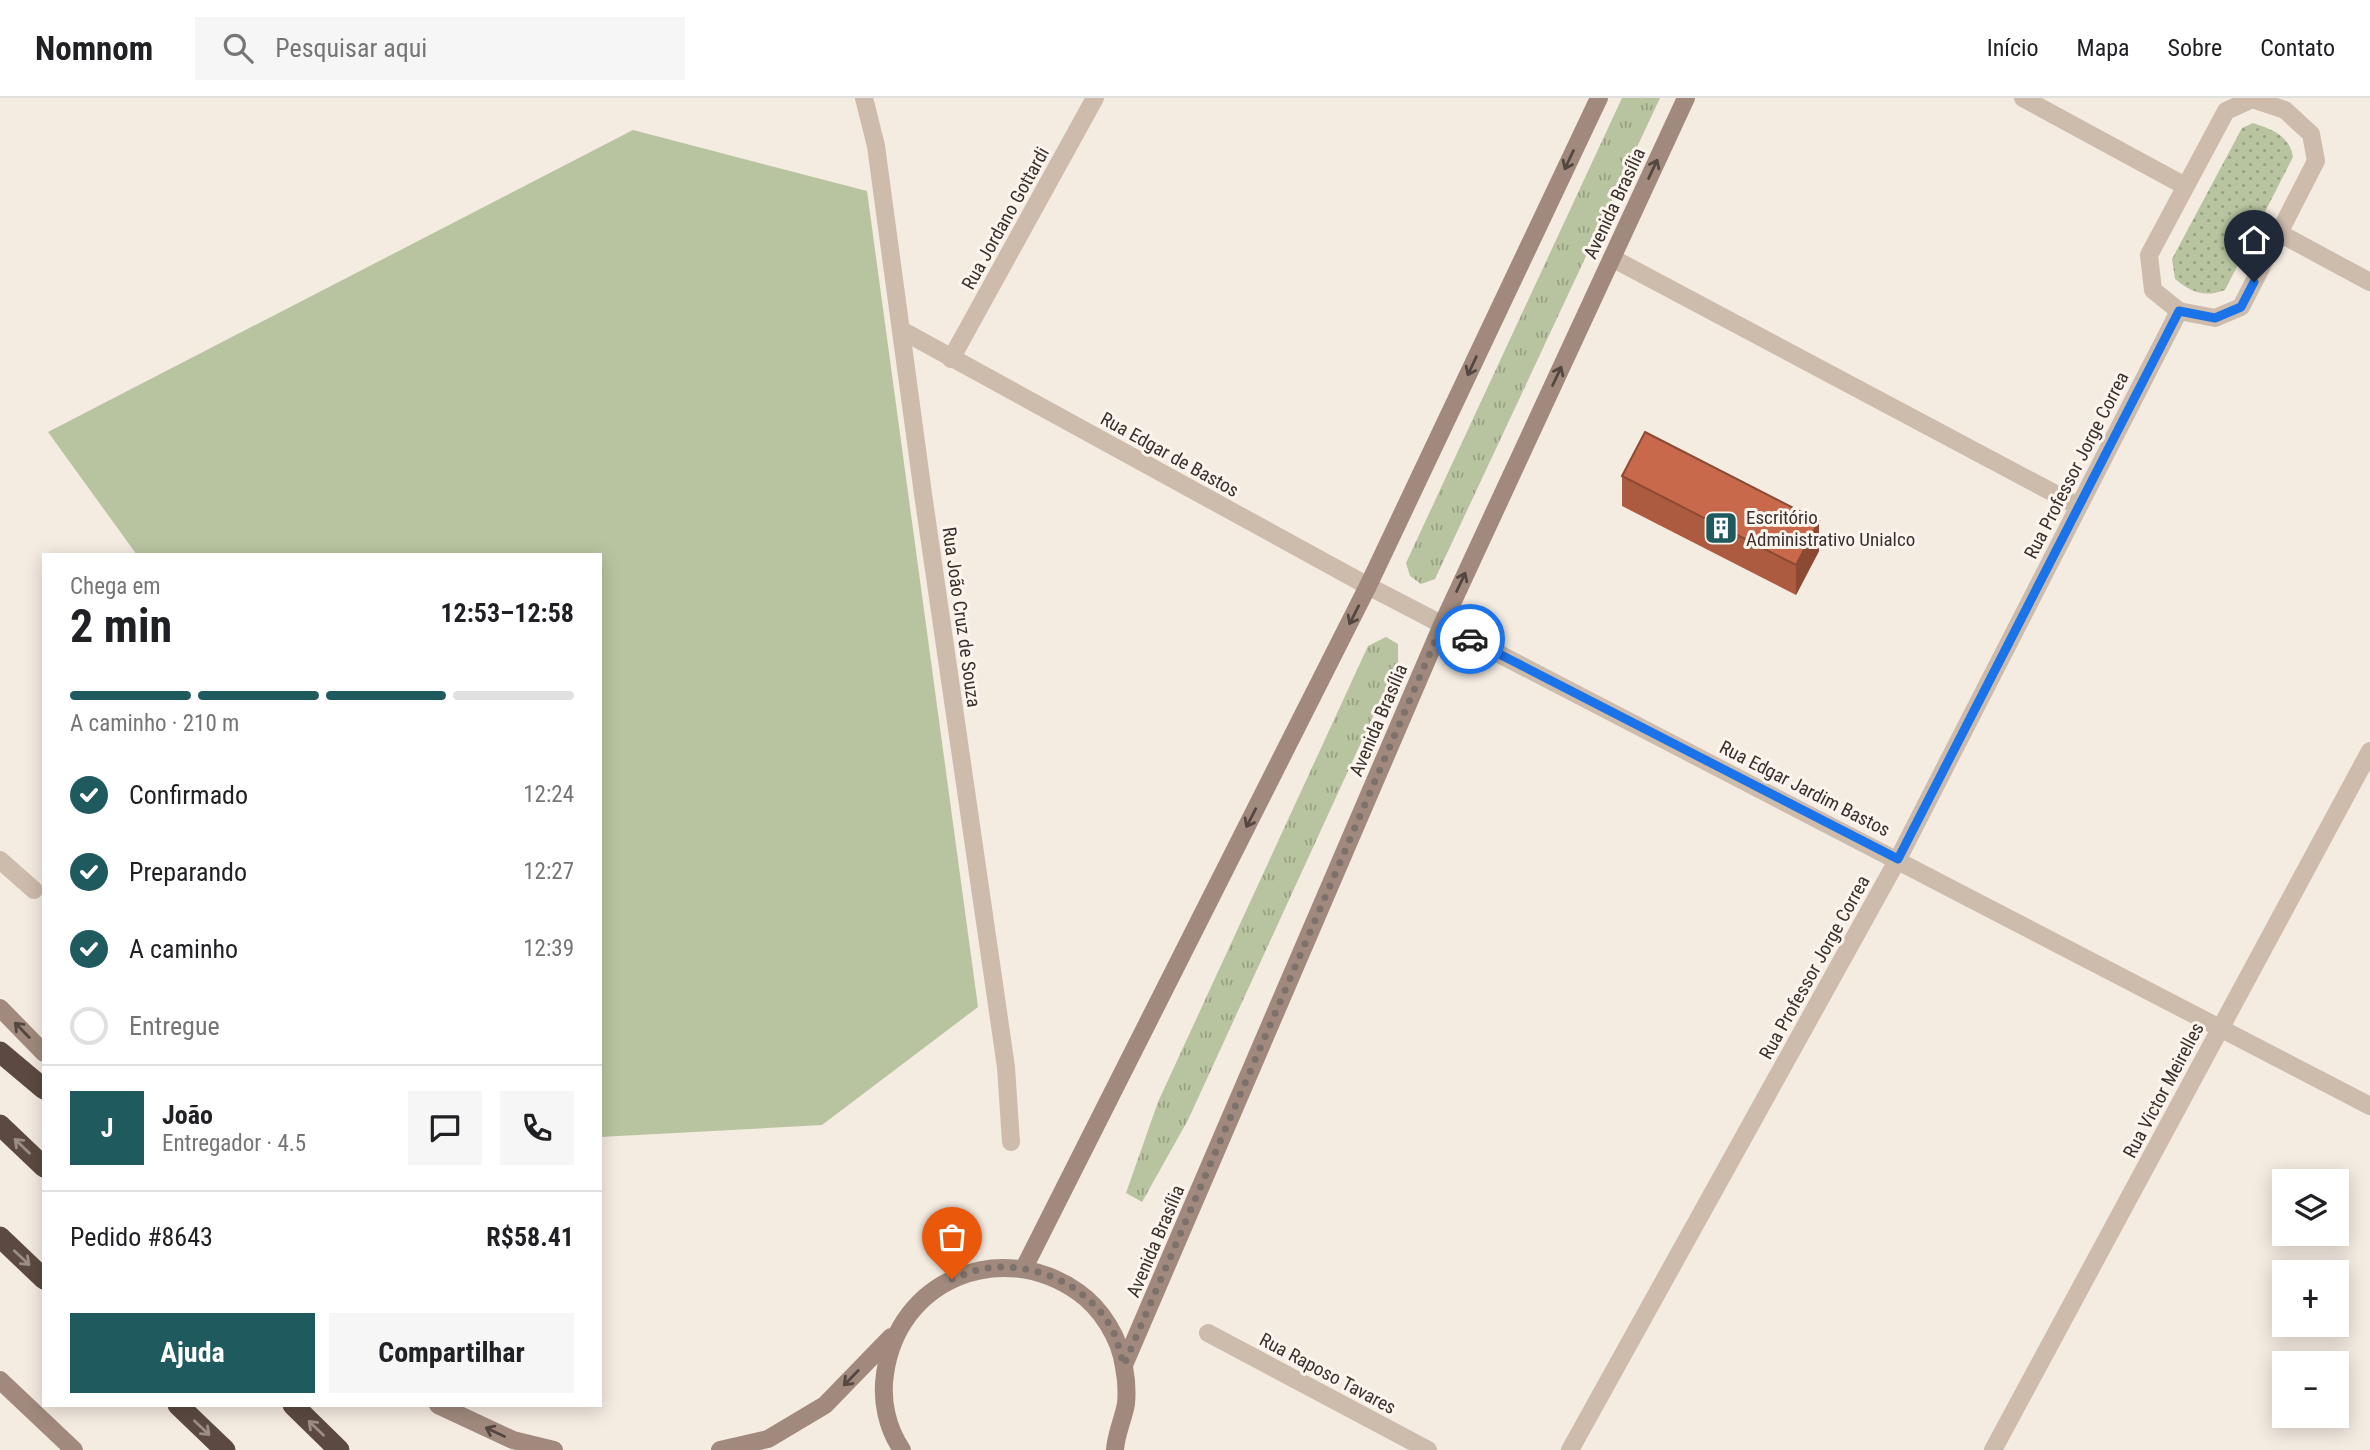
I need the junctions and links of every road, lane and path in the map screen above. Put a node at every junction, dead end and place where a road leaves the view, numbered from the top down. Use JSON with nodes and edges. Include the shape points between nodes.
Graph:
{"nodes":[{"id":1,"x":864,"y":98,"type":"edge"},
{"id":2,"x":1095,"y":98,"type":"edge"},
{"id":3,"x":1598,"y":98,"type":"edge"},
{"id":4,"x":1685,"y":98,"type":"edge"},
{"id":5,"x":2023,"y":98,"type":"edge"},
{"id":6,"x":2288,"y":104,"type":"edge"},
{"id":7,"x":2185,"y":186,"type":"junction"},
{"id":8,"x":2279,"y":233,"type":"junction"},
{"id":9,"x":1612,"y":258,"type":"junction"},
{"id":10,"x":2370,"y":282,"type":"edge"},
{"id":11,"x":2179,"y":311,"type":"junction"},
{"id":12,"x":903,"y":331,"type":"junction"},
{"id":13,"x":951,"y":359,"type":"junction"},
{"id":14,"x":2078,"y":506,"type":"junction"},
{"id":15,"x":1368,"y":586,"type":"junction"},
{"id":16,"x":1442,"y":625,"type":"junction"},
{"id":17,"x":2370,"y":751,"type":"edge"},
{"id":18,"x":1898,"y":859,"type":"junction"},
{"id":19,"x":0,"y":860,"type":"edge"},
{"id":20,"x":34,"y":890,"type":"dead end"},
{"id":21,"x":0,"y":1008,"type":"edge"},
{"id":22,"x":2220,"y":1028,"type":"junction"},
{"id":23,"x":42,"y":1051,"type":"edge"},
{"id":24,"x":0,"y":1052,"type":"edge"},
{"id":25,"x":42,"y":1087,"type":"edge"},
{"id":26,"x":2370,"y":1106,"type":"edge"},
{"id":27,"x":0,"y":1125,"type":"edge"},
{"id":28,"x":1010,"y":1142,"type":"dead end"},
{"id":29,"x":42,"y":1165,"type":"edge"},
{"id":30,"x":0,"y":1237,"type":"edge"},
{"id":31,"x":1024,"y":1268,"type":"junction"},
{"id":32,"x":42,"y":1277,"type":"edge"},
{"id":33,"x":898,"y":1329,"type":"junction"},
{"id":34,"x":1208,"y":1333,"type":"dead end"},
{"id":35,"x":1124,"y":1365,"type":"junction"},
{"id":36,"x":0,"y":1380,"type":"edge"},
{"id":37,"x":180,"y":1407,"type":"edge"},
{"id":38,"x":295,"y":1407,"type":"edge"},
{"id":39,"x":442,"y":1407,"type":"edge"},
{"id":40,"x":1113,"y":1446,"type":"edge"},
{"id":41,"x":74,"y":1450,"type":"edge"},
{"id":42,"x":225,"y":1450,"type":"edge"},
{"id":43,"x":339,"y":1450,"type":"edge"},
{"id":44,"x":554,"y":1450,"type":"edge"},
{"id":45,"x":720,"y":1450,"type":"edge"},
{"id":46,"x":902,"y":1450,"type":"edge"},
{"id":47,"x":1429,"y":1450,"type":"edge"},
{"id":48,"x":1570,"y":1450,"type":"edge"},
{"id":49,"x":1993,"y":1450,"type":"edge"}],
"edges":[{"from":1,"to":12,"type":"street","name":"Rua João Cruz de Souza","via":[[876,145]]},
{"from":2,"to":13,"type":"street","name":"Rua Jordano Gottardi"},
{"from":3,"to":15,"type":"main road","one_way":true},
{"from":9,"to":4,"type":"main road","name":"Avenida Brasília","one_way":true},
{"from":5,"to":7,"type":"street"},
{"from":6,"to":7,"type":"street","via":[[2252,99],[2226,111]]},
{"from":6,"to":8,"type":"street","via":[[2311,134],[2316,161]]},
{"from":7,"to":11,"type":"street","via":[[2149,255],[2153,290]]},
{"from":8,"to":10,"type":"street"},
{"from":8,"to":11,"type":"street","via":[[2241,307],[2215,318]]},
{"from":9,"to":14,"type":"street"},
{"from":16,"to":9,"type":"main road","name":"Avenida Brasília","one_way":true},
{"from":11,"to":14,"type":"street","name":"Rua Professor Jorge Correa"},
{"from":12,"to":13,"type":"street","name":"Rua Edgar de Bastos"},
{"from":12,"to":28,"type":"street","name":"Rua João Cruz de Souza","via":[[1006,1067]]},
{"from":13,"to":15,"type":"street","name":"Rua Edgar de Bastos"},
{"from":14,"to":18,"type":"street","name":"Rua Professor Jorge Correa"},
{"from":15,"to":16,"type":"street","name":"Rua Edgar Jardim Bastos"},
{"from":15,"to":31,"type":"main road","one_way":true},
{"from":16,"to":18,"type":"street","name":"Rua Edgar Jardim Bastos"},
{"from":16,"to":35,"type":"main road","name":"Avenida Brasília"},
{"from":17,"to":22,"type":"street","name":"Rua Victor Meirelles"},
{"from":18,"to":22,"type":"street","name":"Rua Edgar Jardim Bastos"},
{"from":18,"to":48,"type":"street","name":"Rua Professor Jorge Correa"},
{"from":19,"to":20,"type":"street"},
{"from":23,"to":21,"type":"main road","one_way":true},
{"from":22,"to":26,"type":"street","name":"Rua Edgar Jardim Bastos"},
{"from":22,"to":49,"type":"street","name":"Rua Victor Meirelles"},
{"from":24,"to":25,"type":"highway"},
{"from":29,"to":27,"type":"highway","one_way":true},
{"from":30,"to":32,"type":"highway","one_way":true},
{"from":31,"to":33,"type":"main road","name":"Avenida Brasília","via":[[987,1268],[952,1279],[922,1300]]},
{"from":31,"to":35,"type":"main road","name":"Avenida Brasília","via":[[1060,1279],[1090,1300],[1112,1329]]},
{"from":33,"to":45,"type":"main road","name":"Avenida Brasília","one_way":true,"via":[[825,1405],[768,1439]]},
{"from":33,"to":46,"type":"main road","name":"Avenida Brasília","via":[[887,1356],[883,1385],[886,1414]]},
{"from":34,"to":47,"type":"street","name":"Rua Raposo Tavares"},
{"from":35,"to":40,"type":"main road","name":"Avenida Brasília","via":[[1126,1403]]},
{"from":36,"to":41,"type":"main road"},
{"from":37,"to":42,"type":"highway","one_way":true},
{"from":43,"to":38,"type":"highway","one_way":true},
{"from":44,"to":39,"type":"main road","one_way":true,"via":[[513,1440]]}]}
